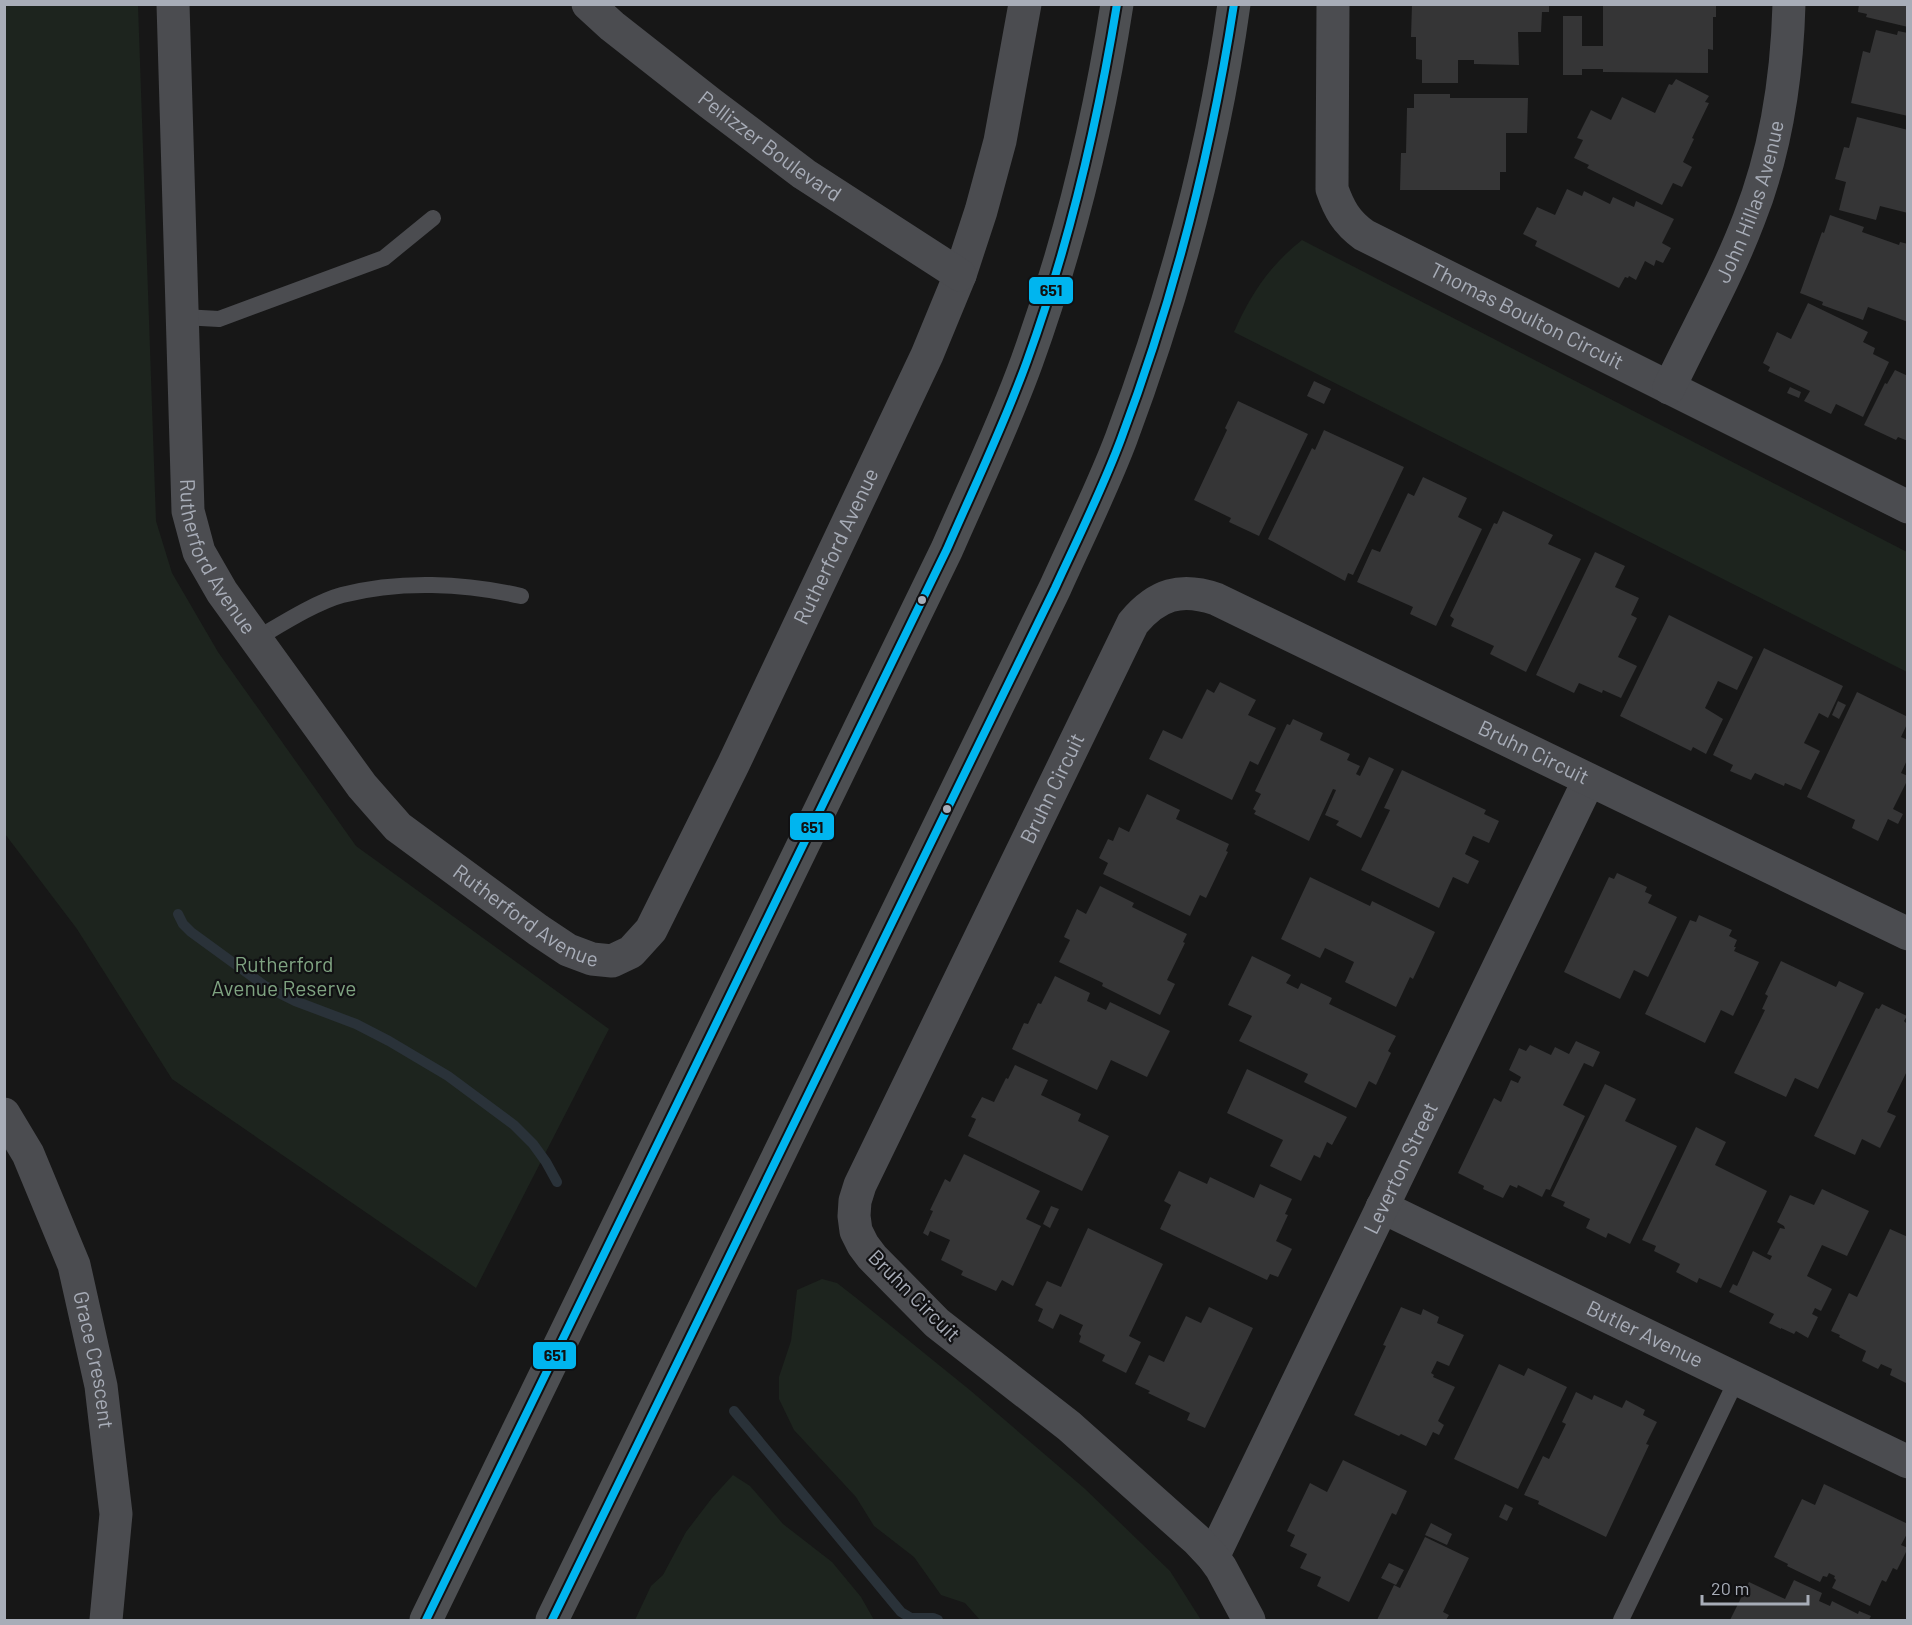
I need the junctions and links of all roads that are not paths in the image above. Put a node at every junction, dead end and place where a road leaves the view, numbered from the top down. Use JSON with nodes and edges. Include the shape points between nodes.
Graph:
{"nodes":[{"id":1,"x":173,"y":4,"type":"edge"},
{"id":2,"x":588,"y":4,"type":"edge"},
{"id":3,"x":1025,"y":4,"type":"edge"},
{"id":4,"x":1117,"y":4,"type":"edge"},
{"id":5,"x":1234,"y":4,"type":"edge"},
{"id":6,"x":1333,"y":4,"type":"edge"},
{"id":7,"x":1789,"y":4,"type":"edge"},
{"id":8,"x":433,"y":218,"type":"dead end"},
{"id":9,"x":960,"y":275,"type":"junction"},
{"id":10,"x":183,"y":317,"type":"junction"},
{"id":11,"x":1669,"y":387,"type":"junction"},
{"id":12,"x":1908,"y":507,"type":"edge"},
{"id":13,"x":521,"y":596,"type":"dead end"},
{"id":14,"x":256,"y":639,"type":"junction"},
{"id":15,"x":1589,"y":780,"type":"junction"},
{"id":16,"x":1905,"y":928,"type":"edge"},
{"id":17,"x":4,"y":1114,"type":"edge"},
{"id":18,"x":1382,"y":1207,"type":"junction"},
{"id":19,"x":1737,"y":1380,"type":"junction"},
{"id":20,"x":1908,"y":1462,"type":"edge"},
{"id":21,"x":1213,"y":1557,"type":"junction"},
{"id":22,"x":106,"y":1620,"type":"edge"},
{"id":23,"x":426,"y":1620,"type":"edge"},
{"id":24,"x":552,"y":1620,"type":"edge"},
{"id":25,"x":1249,"y":1620,"type":"edge"},
{"id":26,"x":1621,"y":1620,"type":"edge"}],
"edges":[{"from":1,"to":10,"type":"street","name":"Rutherford Avenue"},
{"from":2,"to":9,"type":"street","name":"Pellizzer Boulevard","via":[[804,174]]},
{"from":3,"to":9,"type":"street","name":"Rutherford Avenue","via":[[1000,141]]},
{"from":4,"to":23,"type":"main road","via":[[1098,117],[1065,246],[1027,363],[1000,430],[946,549]]},
{"from":5,"to":24,"type":"main road","via":[[1212,129],[1184,251],[1120,440],[1055,588]]},
{"from":6,"to":11,"type":"street","name":"Thomas Boulton Circuit","via":[[1332,189],[1345,218],[1364,235]]},
{"from":7,"to":11,"type":"street","name":"John Hillas Avenue","via":[[1784,78],[1766,170],[1729,266]]},
{"from":8,"to":10,"type":"lane","via":[[384,258],[219,319]]},
{"from":9,"to":14,"type":"street","name":"Rutherford Avenue","via":[[927,355],[733,765],[651,930],[631,952],[612,961],[568,950],[398,827],[362,786]]},
{"from":10,"to":14,"type":"street","name":"Rutherford Avenue","via":[[188,511],[199,552]]},
{"from":11,"to":12,"type":"street","name":"Thomas Boulton Circuit"},
{"from":13,"to":14,"type":"lane","via":[[464,586],[382,587],[340,596]]},
{"from":15,"to":16,"type":"street","name":"Bruhn Circuit"},
{"from":15,"to":18,"type":"street","name":"Leverton Street"},
{"from":15,"to":21,"type":"street","name":"Bruhn Circuit","via":[[1216,599],[1183,593],[1153,603],[1133,624],[860,1185],[855,1201],[856,1231],[872,1257],[937,1323],[1108,1459]]},
{"from":17,"to":22,"type":"street","name":"Grace Crescent","via":[[28,1154],[74,1265],[100,1386],[116,1514]]},
{"from":18,"to":19,"type":"street","name":"Butler Avenue"},
{"from":18,"to":21,"type":"street","name":"Leverton Street"},
{"from":19,"to":20,"type":"street","name":"Butler Avenue"},
{"from":19,"to":26,"type":"lane"},
{"from":21,"to":25,"type":"street","name":"Bruhn Circuit"}]}
